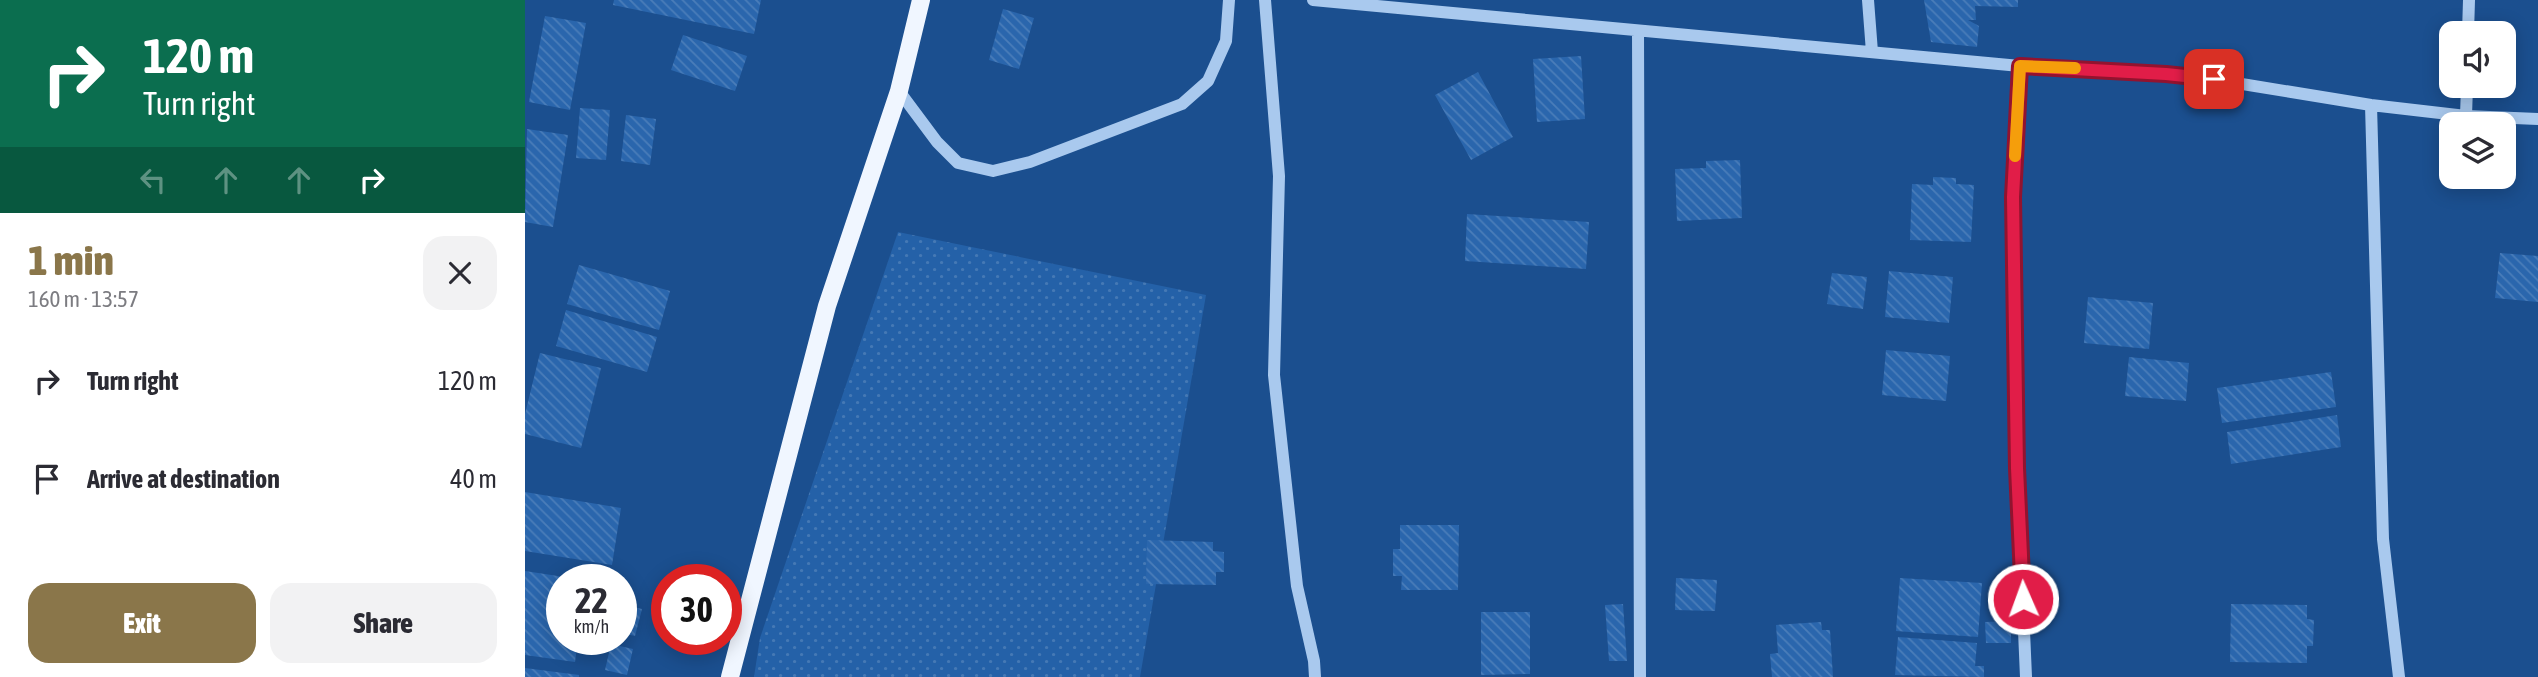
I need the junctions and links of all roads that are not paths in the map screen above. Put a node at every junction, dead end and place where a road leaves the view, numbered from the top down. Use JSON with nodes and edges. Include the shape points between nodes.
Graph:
{"nodes":[{"id":1,"x":921,"y":0,"type":"edge"},
{"id":2,"x":1229,"y":0,"type":"edge"},
{"id":3,"x":1265,"y":0,"type":"edge"},
{"id":4,"x":1313,"y":0,"type":"edge"},
{"id":5,"x":1868,"y":0,"type":"edge"},
{"id":6,"x":2469,"y":0,"type":"edge"},
{"id":7,"x":2468,"y":21,"type":"edge"},
{"id":8,"x":1638,"y":31,"type":"junction"},
{"id":9,"x":1872,"y":52,"type":"junction"},
{"id":10,"x":2020,"y":66,"type":"junction"},
{"id":11,"x":899,"y":91,"type":"junction"},
{"id":12,"x":2371,"y":105,"type":"junction"},
{"id":13,"x":2439,"y":113,"type":"edge"},
{"id":14,"x":2516,"y":118,"type":"edge"},
{"id":15,"x":2538,"y":119,"type":"edge"},
{"id":16,"x":730,"y":677,"type":"edge"},
{"id":17,"x":1315,"y":677,"type":"edge"},
{"id":18,"x":1640,"y":677,"type":"edge"},
{"id":19,"x":2026,"y":677,"type":"edge"},
{"id":20,"x":2399,"y":677,"type":"edge"}],
"edges":[{"from":1,"to":11,"type":"main road"},
{"from":2,"to":11,"type":"street","via":[[1226,41],[1207,81],[1182,104],[1030,162],[993,171],[958,163]]},
{"from":3,"to":17,"type":"street","via":[[1279,176],[1274,375],[1297,586]]},
{"from":4,"to":8,"type":"street"},
{"from":5,"to":9,"type":"street"},
{"from":6,"to":7,"type":"street"},
{"from":8,"to":9,"type":"street"},
{"from":8,"to":18,"type":"street"},
{"from":9,"to":10,"type":"street"},
{"from":10,"to":12,"type":"street","via":[[2187,75]]},
{"from":10,"to":19,"type":"street","via":[[2013,197]]},
{"from":11,"to":16,"type":"main road","via":[[827,306]]},
{"from":12,"to":13,"type":"street"},
{"from":12,"to":20,"type":"street","via":[[2383,539]]},
{"from":14,"to":15,"type":"street"}]}
